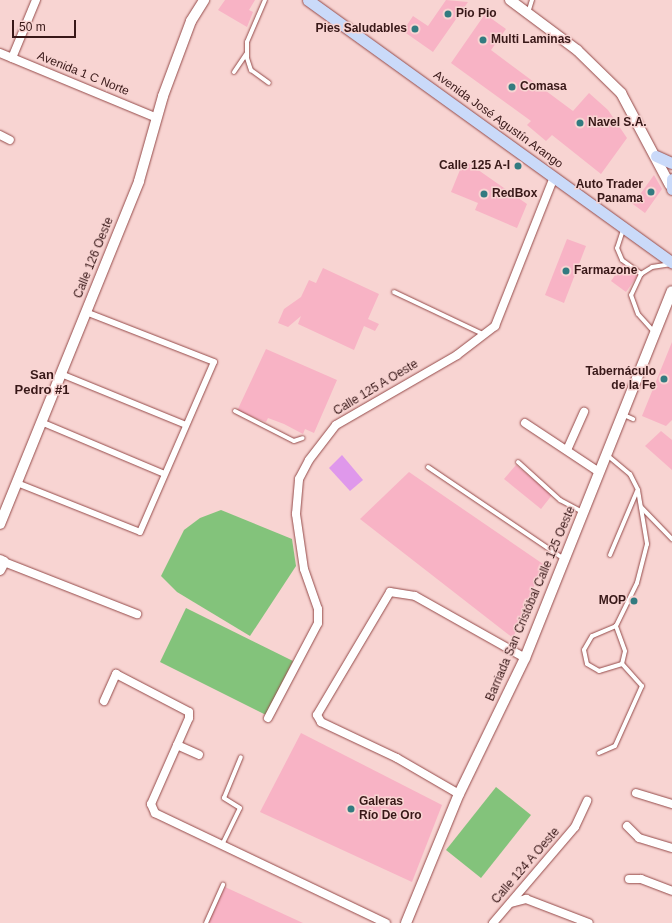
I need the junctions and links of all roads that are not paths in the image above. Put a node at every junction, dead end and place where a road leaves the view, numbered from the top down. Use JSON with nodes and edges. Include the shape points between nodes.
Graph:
{"nodes":[{"id":1,"x":36,"y":0,"type":"edge"},
{"id":2,"x":204,"y":0,"type":"edge"},
{"id":3,"x":265,"y":0,"type":"edge"},
{"id":4,"x":308,"y":0,"type":"edge"},
{"id":5,"x":510,"y":0,"type":"edge"},
{"id":6,"x":532,"y":0,"type":"edge"},
{"id":7,"x":528,"y":13,"type":"junction"},
{"id":8,"x":247,"y":52,"type":"junction"},
{"id":9,"x":0,"y":53,"type":"edge"},
{"id":10,"x":12,"y":58,"type":"junction"},
{"id":11,"x":234,"y":72,"type":"dead end"},
{"id":12,"x":269,"y":83,"type":"dead end"},
{"id":13,"x":158,"y":118,"type":"junction"},
{"id":14,"x":0,"y":134,"type":"edge"},
{"id":15,"x":10,"y":140,"type":"dead end"},
{"id":16,"x":656,"y":156,"type":"junction"},
{"id":17,"x":672,"y":163,"type":"edge"},
{"id":18,"x":554,"y":177,"type":"junction"},
{"id":19,"x":671,"y":184,"type":"edge"},
{"id":20,"x":623,"y":227,"type":"junction"},
{"id":21,"x":672,"y":263,"type":"edge"},
{"id":22,"x":641,"y":274,"type":"junction"},
{"id":23,"x":672,"y":291,"type":"edge"},
{"id":24,"x":394,"y":292,"type":"dead end"},
{"id":25,"x":670,"y":304,"type":"edge"},
{"id":26,"x":86,"y":312,"type":"junction"},
{"id":27,"x":655,"y":333,"type":"junction"},
{"id":28,"x":485,"y":336,"type":"junction"},
{"id":29,"x":61,"y":374,"type":"junction"},
{"id":30,"x":235,"y":411,"type":"dead end"},
{"id":31,"x":584,"y":412,"type":"dead end"},
{"id":32,"x":622,"y":414,"type":"junction"},
{"id":33,"x":632,"y":419,"type":"dead end"},
{"id":34,"x":41,"y":422,"type":"junction"},
{"id":35,"x":524,"y":423,"type":"dead end"},
{"id":36,"x":186,"y":425,"type":"junction"},
{"id":37,"x":303,"y":438,"type":"dead end"},
{"id":38,"x":566,"y":450,"type":"junction"},
{"id":39,"x":606,"y":454,"type":"junction"},
{"id":40,"x":518,"y":462,"type":"dead end"},
{"id":41,"x":428,"y":467,"type":"dead end"},
{"id":42,"x":599,"y":472,"type":"junction"},
{"id":43,"x":165,"y":474,"type":"junction"},
{"id":44,"x":16,"y":483,"type":"junction"},
{"id":45,"x":638,"y":490,"type":"junction"},
{"id":46,"x":641,"y":507,"type":"junction"},
{"id":47,"x":583,"y":512,"type":"junction"},
{"id":48,"x":0,"y":524,"type":"edge"},
{"id":49,"x":672,"y":539,"type":"edge"},
{"id":50,"x":610,"y":555,"type":"dead end"},
{"id":51,"x":564,"y":559,"type":"junction"},
{"id":52,"x":1,"y":564,"type":"edge"},
{"id":53,"x":137,"y":614,"type":"dead end"},
{"id":54,"x":616,"y":626,"type":"junction"},
{"id":55,"x":525,"y":658,"type":"junction"},
{"id":56,"x":622,"y":664,"type":"junction"},
{"id":57,"x":104,"y":701,"type":"dead end"},
{"id":58,"x":268,"y":718,"type":"dead end"},
{"id":59,"x":177,"y":745,"type":"junction"},
{"id":60,"x":599,"y":754,"type":"dead end"},
{"id":61,"x":199,"y":755,"type":"dead end"},
{"id":62,"x":241,"y":757,"type":"dead end"},
{"id":63,"x":636,"y":793,"type":"dead end"},
{"id":64,"x":459,"y":794,"type":"junction"},
{"id":65,"x":587,"y":801,"type":"dead end"},
{"id":66,"x":672,"y":804,"type":"edge"},
{"id":67,"x":626,"y":826,"type":"dead end"},
{"id":68,"x":222,"y":845,"type":"junction"},
{"id":69,"x":672,"y":848,"type":"edge"},
{"id":70,"x":629,"y":879,"type":"dead end"},
{"id":71,"x":223,"y":885,"type":"dead end"},
{"id":72,"x":672,"y":891,"type":"edge"},
{"id":73,"x":510,"y":904,"type":"junction"},
{"id":74,"x":206,"y":923,"type":"edge"},
{"id":75,"x":386,"y":923,"type":"edge"},
{"id":76,"x":406,"y":923,"type":"edge"},
{"id":77,"x":493,"y":923,"type":"edge"},
{"id":78,"x":589,"y":923,"type":"edge"}],
"edges":[{"from":1,"to":10,"type":"street"},
{"from":2,"to":13,"type":"street","name":"Calle 126 Oeste","via":[[191,21]]},
{"from":3,"to":8,"type":"lane","via":[[247,42]]},
{"from":4,"to":18,"type":"main road","name":"Avenida José Agustín Arango"},
{"from":5,"to":7,"type":"street"},
{"from":6,"to":7,"type":"lane"},
{"from":7,"to":16,"type":"street","via":[[577,50],[621,93]]},
{"from":8,"to":11,"type":"lane"},
{"from":8,"to":12,"type":"lane","via":[[251,70]]},
{"from":9,"to":10,"type":"street","name":"Avenida 1 C Norte"},
{"from":10,"to":13,"type":"street","name":"Avenida 1 C Norte"},
{"from":13,"to":26,"type":"street","name":"Calle 126 Oeste","via":[[140,181]]},
{"from":14,"to":15,"type":"street"},
{"from":16,"to":17,"type":"main road"},
{"from":16,"to":19,"type":"street"},
{"from":18,"to":20,"type":"main road","name":"Avenida José Agustín Arango"},
{"from":18,"to":28,"type":"street","name":"Calle 125 A Oeste","via":[[501,315]]},
{"from":20,"to":21,"type":"main road","name":"Avenida José Agustín Arango"},
{"from":20,"to":22,"type":"lane","via":[[617,248],[622,260]]},
{"from":21,"to":22,"type":"lane","via":[[652,267]]},
{"from":22,"to":27,"type":"lane","via":[[631,295],[638,314]]},
{"from":23,"to":25,"type":"street","name":"Barriada San Cristóbal Calle 125 Oeste"},
{"from":24,"to":28,"type":"lane"},
{"from":25,"to":27,"type":"street","name":"Barriada San Cristóbal Calle 125 Oeste"},
{"from":26,"to":29,"type":"street","name":"Calle 126 Oeste"},
{"from":26,"to":36,"type":"street","via":[[214,362]]},
{"from":27,"to":32,"type":"street","name":"Barriada San Cristóbal Calle 125 Oeste"},
{"from":28,"to":58,"type":"street","name":"Calle 125 A Oeste","via":[[355,411],[323,439],[308,460],[299,479],[296,514],[304,569],[318,609],[318,623],[292,668]]},
{"from":29,"to":34,"type":"street","name":"Calle 126 Oeste"},
{"from":29,"to":36,"type":"street"},
{"from":30,"to":37,"type":"lane","via":[[294,441]]},
{"from":31,"to":38,"type":"street"},
{"from":32,"to":33,"type":"lane"},
{"from":32,"to":39,"type":"street","name":"Barriada San Cristóbal Calle 125 Oeste"},
{"from":34,"to":43,"type":"street"},
{"from":34,"to":44,"type":"street","name":"Calle 126 Oeste"},
{"from":35,"to":38,"type":"street"},
{"from":36,"to":43,"type":"street"},
{"from":38,"to":42,"type":"street"},
{"from":39,"to":42,"type":"street","name":"Barriada San Cristóbal Calle 125 Oeste"},
{"from":39,"to":45,"type":"lane","via":[[630,474]]},
{"from":40,"to":47,"type":"lane","via":[[560,500]]},
{"from":41,"to":51,"type":"lane"},
{"from":42,"to":47,"type":"street","name":"Barriada San Cristóbal Calle 125 Oeste"},
{"from":43,"to":44,"type":"street","via":[[140,532]]},
{"from":44,"to":48,"type":"street","name":"Calle 126 Oeste"},
{"from":45,"to":46,"type":"lane"},
{"from":45,"to":50,"type":"lane"},
{"from":46,"to":49,"type":"lane"},
{"from":46,"to":54,"type":"lane","via":[[647,544],[636,583]]},
{"from":47,"to":51,"type":"street","name":"Barriada San Cristóbal Calle 125 Oeste"},
{"from":51,"to":55,"type":"street","name":"Barriada San Cristóbal Calle 125 Oeste"},
{"from":52,"to":53,"type":"street"},
{"from":54,"to":56,"type":"lane","via":[[625,651]]},
{"from":54,"to":56,"type":"lane","via":[[592,636],[584,650],[587,664],[599,671]]},
{"from":55,"to":64,"type":"street","name":"Barriada San Cristóbal Calle 125 Oeste"},
{"from":55,"to":64,"type":"street","via":[[415,596],[390,592],[317,715],[321,722],[397,758]]},
{"from":56,"to":60,"type":"lane","via":[[642,686],[615,746]]},
{"from":57,"to":59,"type":"street","via":[[116,674],[184,708],[189,718]]},
{"from":59,"to":61,"type":"street"},
{"from":59,"to":68,"type":"street","via":[[152,810]]},
{"from":62,"to":68,"type":"lane","via":[[224,798],[240,808]]},
{"from":63,"to":66,"type":"street"},
{"from":64,"to":76,"type":"street","name":"Barriada San Cristóbal Calle 125 Oeste"},
{"from":65,"to":73,"type":"street","name":"Calle 124 A Oeste","via":[[575,827]]},
{"from":67,"to":69,"type":"street","via":[[639,838]]},
{"from":68,"to":75,"type":"street"},
{"from":70,"to":72,"type":"street","via":[[641,879]]},
{"from":71,"to":74,"type":"lane"},
{"from":73,"to":77,"type":"street","name":"Calle 124 A Oeste"},
{"from":73,"to":78,"type":"street","via":[[526,899]]}]}
